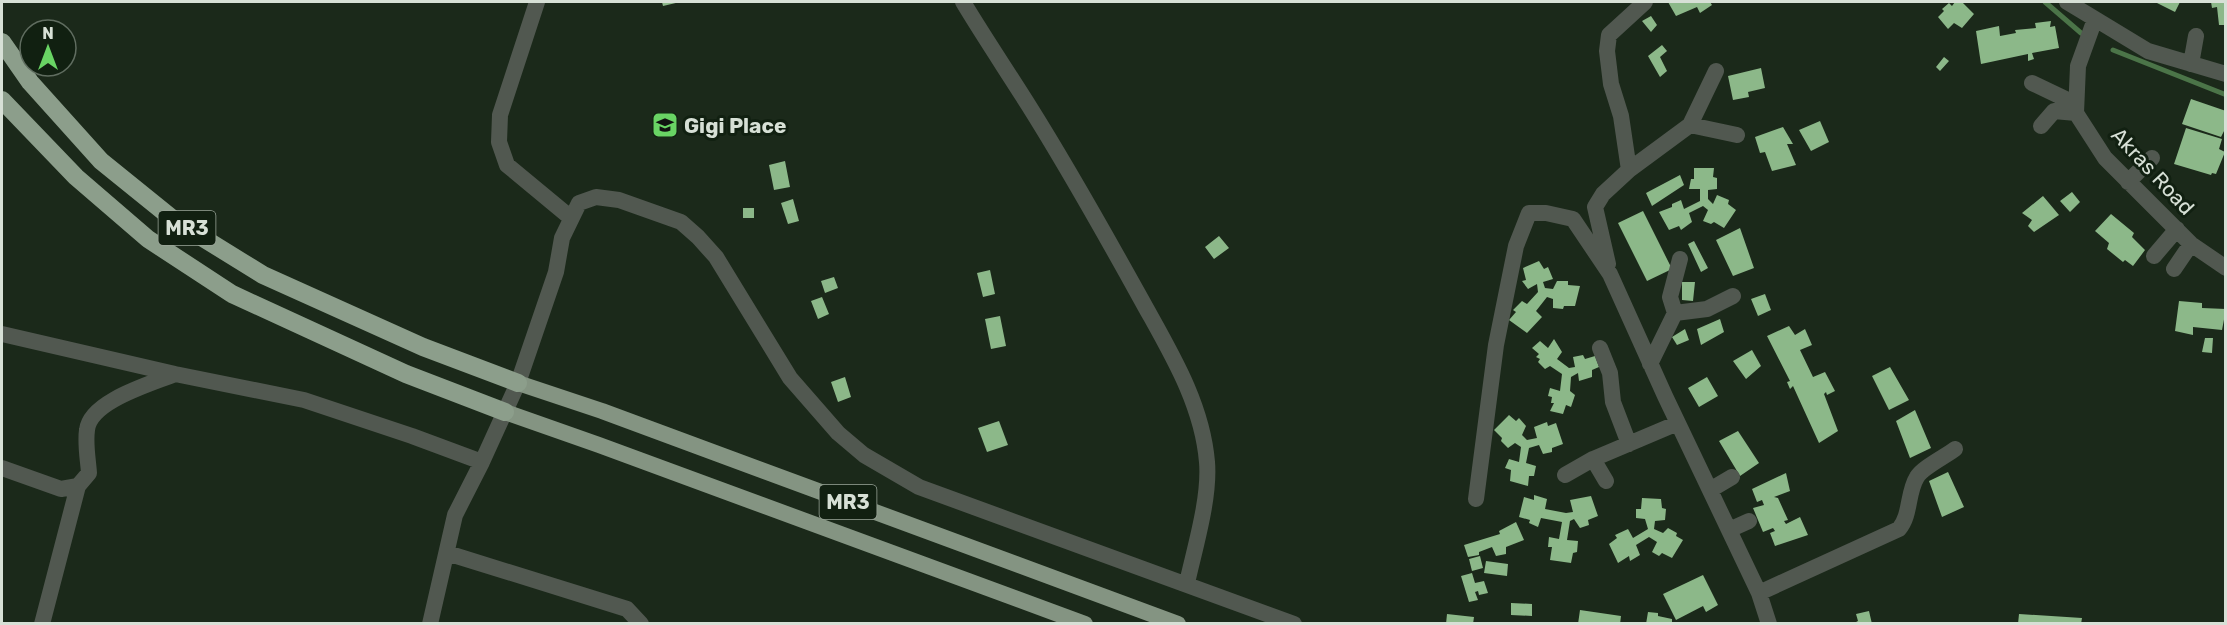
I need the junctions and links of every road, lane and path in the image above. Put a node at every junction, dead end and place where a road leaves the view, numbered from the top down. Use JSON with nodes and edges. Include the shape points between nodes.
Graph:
{"nodes":[{"id":1,"x":537,"y":2,"type":"edge"},
{"id":2,"x":963,"y":2,"type":"edge"},
{"id":3,"x":1645,"y":2,"type":"edge"},
{"id":4,"x":2067,"y":2,"type":"edge"},
{"id":5,"x":2095,"y":19,"type":"junction"},
{"id":6,"x":2196,"y":36,"type":"dead end"},
{"id":7,"x":2,"y":42,"type":"edge"},
{"id":8,"x":2191,"y":64,"type":"junction"},
{"id":9,"x":1716,"y":71,"type":"dead end"},
{"id":10,"x":2226,"y":74,"type":"edge"},
{"id":11,"x":2032,"y":84,"type":"dead end"},
{"id":12,"x":2,"y":100,"type":"edge"},
{"id":13,"x":2076,"y":109,"type":"junction"},
{"id":14,"x":1690,"y":125,"type":"junction"},
{"id":15,"x":2041,"y":126,"type":"dead end"},
{"id":16,"x":1737,"y":135,"type":"dead end"},
{"id":17,"x":2152,"y":158,"type":"dead end"},
{"id":18,"x":1629,"y":170,"type":"junction"},
{"id":19,"x":2128,"y":182,"type":"junction"},
{"id":20,"x":571,"y":218,"type":"junction"},
{"id":21,"x":2177,"y":229,"type":"junction"},
{"id":22,"x":2191,"y":244,"type":"junction"},
{"id":23,"x":2154,"y":256,"type":"dead end"},
{"id":24,"x":1680,"y":259,"type":"dead end"},
{"id":25,"x":2226,"y":268,"type":"edge"},
{"id":26,"x":2174,"y":269,"type":"dead end"},
{"id":27,"x":1610,"y":274,"type":"junction"},
{"id":28,"x":1733,"y":296,"type":"dead end"},
{"id":29,"x":1675,"y":313,"type":"junction"},
{"id":30,"x":2,"y":334,"type":"edge"},
{"id":31,"x":1600,"y":348,"type":"dead end"},
{"id":32,"x":1650,"y":364,"type":"junction"},
{"id":33,"x":175,"y":374,"type":"junction"},
{"id":34,"x":518,"y":382,"type":"junction"},
{"id":35,"x":505,"y":412,"type":"junction"},
{"id":36,"x":1678,"y":423,"type":"junction"},
{"id":37,"x":1629,"y":444,"type":"junction"},
{"id":38,"x":1954,"y":449,"type":"dead end"},
{"id":39,"x":1593,"y":459,"type":"junction"},
{"id":40,"x":482,"y":462,"type":"junction"},
{"id":41,"x":2,"y":468,"type":"edge"},
{"id":42,"x":1564,"y":475,"type":"dead end"},
{"id":43,"x":1732,"y":477,"type":"dead end"},
{"id":44,"x":1606,"y":481,"type":"dead end"},
{"id":45,"x":78,"y":486,"type":"junction"},
{"id":46,"x":1710,"y":490,"type":"junction"},
{"id":47,"x":1476,"y":499,"type":"dead end"},
{"id":48,"x":1749,"y":521,"type":"dead end"},
{"id":49,"x":1729,"y":530,"type":"junction"},
{"id":50,"x":447,"y":553,"type":"junction"},
{"id":51,"x":1187,"y":583,"type":"junction"},
{"id":52,"x":1759,"y":593,"type":"junction"},
{"id":53,"x":42,"y":624,"type":"edge"},
{"id":54,"x":430,"y":624,"type":"edge"},
{"id":55,"x":641,"y":624,"type":"edge"},
{"id":56,"x":1085,"y":624,"type":"edge"},
{"id":57,"x":1178,"y":624,"type":"edge"},
{"id":58,"x":1294,"y":624,"type":"edge"},
{"id":59,"x":1769,"y":624,"type":"edge"}],
"edges":[{"from":1,"to":20,"type":"street","via":[[500,114],[499,142],[507,165]]},
{"from":2,"to":51,"type":"street","via":[[1053,146],[1184,378],[1203,432],[1207,464],[1203,511]]},
{"from":3,"to":18,"type":"street","via":[[1609,34],[1606,51]]},
{"from":4,"to":5,"type":"street"},
{"from":5,"to":8,"type":"street","via":[[2148,51]]},
{"from":5,"to":13,"type":"street","via":[[2078,66]]},
{"from":6,"to":8,"type":"street"},
{"from":7,"to":34,"type":"highway","number":"MR3","via":[[30,82],[101,161],[174,220],[263,276],[423,347]]},
{"from":8,"to":10,"type":"street"},
{"from":9,"to":14,"type":"street"},
{"from":11,"to":13,"type":"street"},
{"from":12,"to":35,"type":"highway","number":"MR3","via":[[76,177],[148,239],[232,294],[406,374]]},
{"from":13,"to":15,"type":"street","via":[[2054,111]]},
{"from":13,"to":19,"type":"street","name":"Akras Road","via":[[2105,158]]},
{"from":14,"to":16,"type":"street"},
{"from":14,"to":18,"type":"street"},
{"from":17,"to":19,"type":"street"},
{"from":18,"to":27,"type":"street","via":[[1595,207]]},
{"from":19,"to":21,"type":"street","name":"Akras Road"},
{"from":20,"to":34,"type":"street"},
{"from":20,"to":51,"type":"street","via":[[579,203],[596,197],[620,200],[681,222],[716,257],[790,378],[837,433],[873,461],[919,487]]},
{"from":21,"to":22,"type":"street","name":"Akras Road"},
{"from":21,"to":23,"type":"street"},
{"from":22,"to":25,"type":"street","name":"Akras Road"},
{"from":22,"to":26,"type":"street"},
{"from":24,"to":29,"type":"street","via":[[1670,297]]},
{"from":27,"to":32,"type":"street"},
{"from":27,"to":47,"type":"street","via":[[1573,219],[1529,213],[1516,246],[1496,345]]},
{"from":28,"to":29,"type":"street","via":[[1707,309]]},
{"from":29,"to":32,"type":"street"},
{"from":30,"to":33,"type":"street"},
{"from":31,"to":37,"type":"street","via":[[1610,373],[1613,402]]},
{"from":32,"to":36,"type":"street"},
{"from":33,"to":40,"type":"street","via":[[304,400]]},
{"from":33,"to":45,"type":"street","via":[[121,396],[93,414],[87,428],[89,472]]},
{"from":34,"to":35,"type":"street"},
{"from":34,"to":57,"type":"highway","number":"MR3"},
{"from":35,"to":40,"type":"street"},
{"from":35,"to":56,"type":"highway","number":"MR3"},
{"from":36,"to":37,"type":"street"},
{"from":36,"to":46,"type":"street"},
{"from":37,"to":39,"type":"street"},
{"from":38,"to":52,"type":"street","via":[[1918,474],[1910,492],[1905,522],[1899,529]]},
{"from":39,"to":42,"type":"street"},
{"from":39,"to":44,"type":"street"},
{"from":40,"to":50,"type":"street","via":[[455,515]]},
{"from":41,"to":45,"type":"street","via":[[61,489]]},
{"from":43,"to":46,"type":"street"},
{"from":45,"to":53,"type":"street"},
{"from":46,"to":49,"type":"street"},
{"from":48,"to":49,"type":"street"},
{"from":49,"to":52,"type":"street"},
{"from":50,"to":54,"type":"street"},
{"from":50,"to":55,"type":"street","via":[[627,609]]},
{"from":51,"to":58,"type":"street"},
{"from":52,"to":59,"type":"street"}]}
